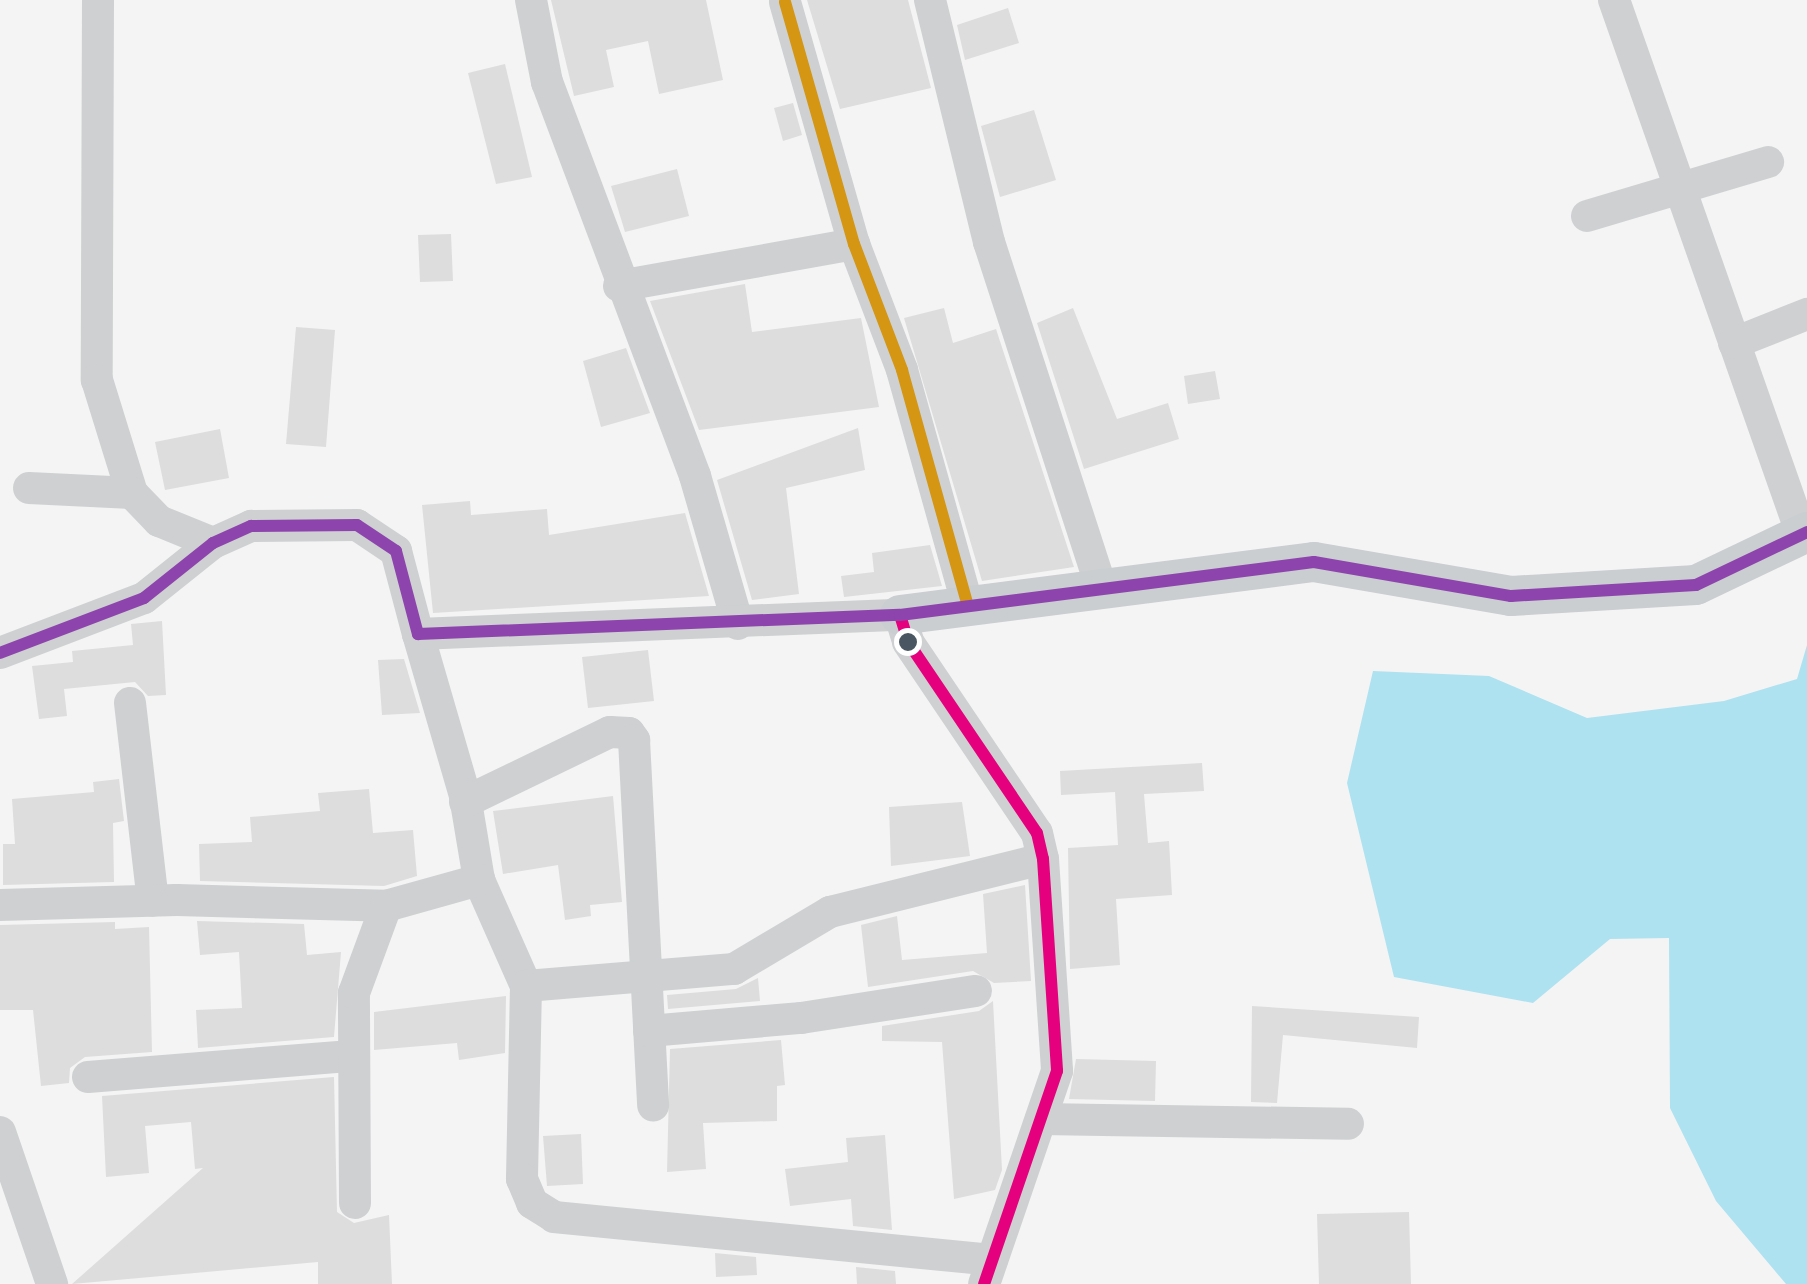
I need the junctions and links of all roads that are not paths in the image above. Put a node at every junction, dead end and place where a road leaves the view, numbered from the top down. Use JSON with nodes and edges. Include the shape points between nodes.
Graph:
{"nodes":[{"id":1,"x":98,"y":0,"type":"edge"},
{"id":2,"x":531,"y":0,"type":"edge"},
{"id":3,"x":930,"y":0,"type":"edge"},
{"id":4,"x":1614,"y":0,"type":"edge"},
{"id":5,"x":786,"y":2,"type":"edge"},
{"id":6,"x":1768,"y":162,"type":"dead end"},
{"id":7,"x":1680,"y":190,"type":"junction"},
{"id":8,"x":1587,"y":216,"type":"dead end"},
{"id":9,"x":854,"y":244,"type":"junction"},
{"id":10,"x":619,"y":286,"type":"junction"},
{"id":11,"x":1807,"y":314,"type":"edge"},
{"id":12,"x":1734,"y":343,"type":"junction"},
{"id":13,"x":28,"y":488,"type":"dead end"},
{"id":14,"x":132,"y":493,"type":"junction"},
{"id":15,"x":1804,"y":534,"type":"edge"},
{"id":16,"x":213,"y":542,"type":"junction"},
{"id":17,"x":1102,"y":589,"type":"junction"},
{"id":18,"x":968,"y":606,"type":"junction"},
{"id":19,"x":900,"y":614,"type":"junction"},
{"id":20,"x":738,"y":624,"type":"junction"},
{"id":21,"x":418,"y":634,"type":"junction"},
{"id":22,"x":0,"y":652,"type":"edge"},
{"id":23,"x":130,"y":703,"type":"dead end"},
{"id":24,"x":466,"y":802,"type":"junction"},
{"id":25,"x":1043,"y":858,"type":"junction"},
{"id":26,"x":480,"y":880,"type":"junction"},
{"id":27,"x":152,"y":900,"type":"junction"},
{"id":28,"x":0,"y":905,"type":"edge"},
{"id":29,"x":386,"y":906,"type":"junction"},
{"id":30,"x":649,"y":977,"type":"junction"},
{"id":31,"x":526,"y":986,"type":"junction"},
{"id":32,"x":976,"y":991,"type":"dead end"},
{"id":33,"x":649,"y":1031,"type":"junction"},
{"id":34,"x":351,"y":1056,"type":"junction"},
{"id":35,"x":88,"y":1077,"type":"dead end"},
{"id":36,"x":653,"y":1106,"type":"dead end"},
{"id":37,"x":1041,"y":1119,"type":"junction"},
{"id":38,"x":1348,"y":1124,"type":"dead end"},
{"id":39,"x":0,"y":1132,"type":"edge"},
{"id":40,"x":354,"y":1203,"type":"dead end"},
{"id":41,"x":988,"y":1272,"type":"edge"},
{"id":42,"x":52,"y":1284,"type":"edge"}],
"edges":[{"from":1,"to":14,"type":"street","via":[[97,380]]},
{"from":2,"to":10,"type":"street","via":[[547,82]]},
{"from":3,"to":17,"type":"street","via":[[989,242]]},
{"from":4,"to":7,"type":"street"},
{"from":5,"to":9,"type":"street"},
{"from":6,"to":7,"type":"street"},
{"from":7,"to":8,"type":"street"},
{"from":7,"to":12,"type":"street"},
{"from":9,"to":10,"type":"street"},
{"from":9,"to":18,"type":"street","via":[[902,370]]},
{"from":10,"to":20,"type":"street","via":[[695,476]]},
{"from":11,"to":12,"type":"street"},
{"from":12,"to":15,"type":"street"},
{"from":13,"to":14,"type":"street"},
{"from":14,"to":16,"type":"street","via":[[159,521]]},
{"from":15,"to":17,"type":"main road","via":[[1696,585],[1511,596],[1314,562]]},
{"from":16,"to":21,"type":"street","via":[[251,526],[357,524],[396,550]]},
{"from":16,"to":22,"type":"street","via":[[144,598]]},
{"from":17,"to":18,"type":"main road"},
{"from":18,"to":19,"type":"main road"},
{"from":19,"to":20,"type":"street"},
{"from":19,"to":25,"type":"street","via":[[908,642],[1037,833]]},
{"from":20,"to":21,"type":"street"},
{"from":21,"to":24,"type":"street"},
{"from":23,"to":27,"type":"street"},
{"from":24,"to":26,"type":"street"},
{"from":24,"to":30,"type":"street","via":[[610,732],[629,733],[636,748]]},
{"from":25,"to":30,"type":"street","via":[[830,912],[734,969]]},
{"from":25,"to":37,"type":"street","via":[[1057,1071]]},
{"from":26,"to":29,"type":"street"},
{"from":26,"to":31,"type":"street"},
{"from":27,"to":28,"type":"street"},
{"from":27,"to":29,"type":"street"},
{"from":29,"to":34,"type":"street","via":[[354,992]]},
{"from":30,"to":31,"type":"street"},
{"from":30,"to":33,"type":"street"},
{"from":31,"to":41,"type":"street","via":[[522,1180],[532,1203],[554,1217]]},
{"from":32,"to":33,"type":"street","via":[[801,1018]]},
{"from":33,"to":36,"type":"street"},
{"from":34,"to":35,"type":"street"},
{"from":34,"to":40,"type":"street"},
{"from":37,"to":38,"type":"street"},
{"from":37,"to":41,"type":"street"},
{"from":39,"to":42,"type":"street"}]}
